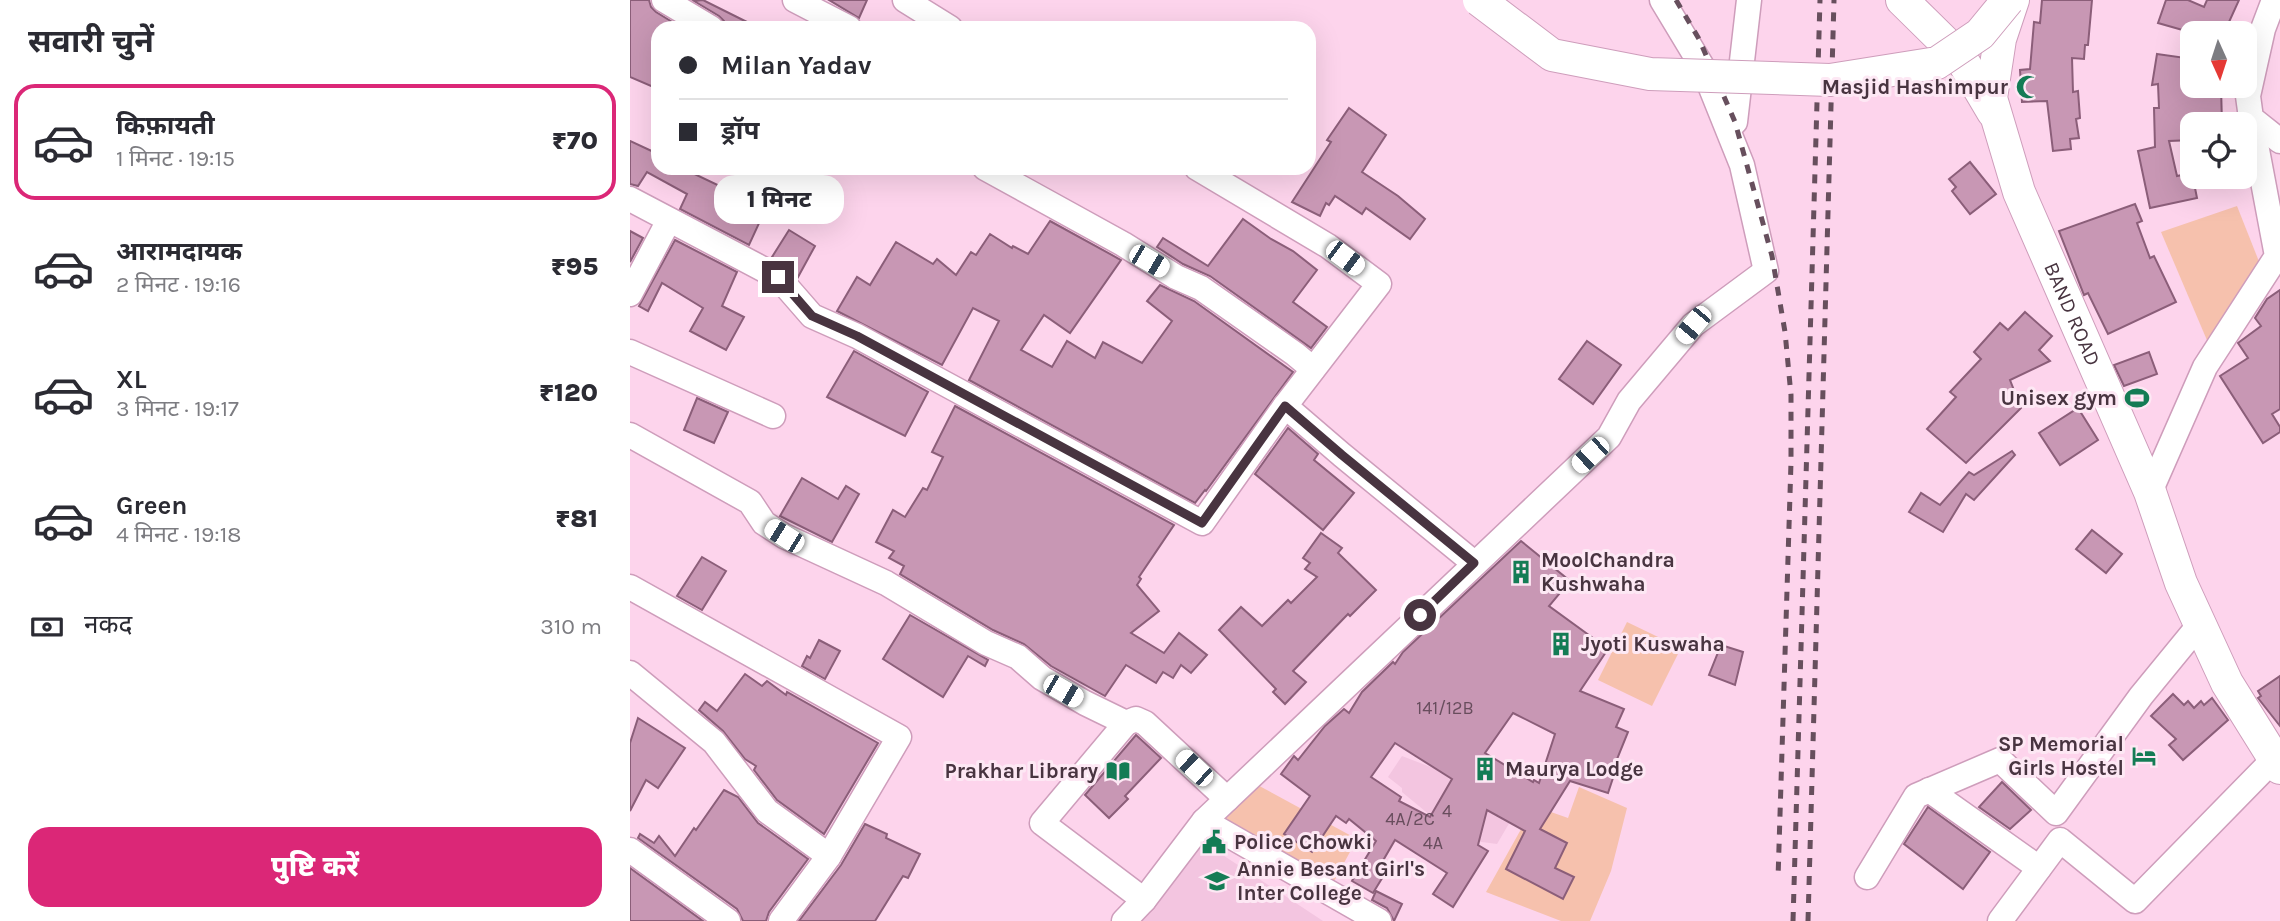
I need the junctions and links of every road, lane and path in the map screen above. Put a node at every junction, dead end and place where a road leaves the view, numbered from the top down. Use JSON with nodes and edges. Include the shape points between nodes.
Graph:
{"nodes":[{"id":1,"x":664,"y":0,"type":"edge"},
{"id":2,"x":795,"y":0,"type":"edge"},
{"id":3,"x":905,"y":0,"type":"edge"},
{"id":4,"x":1479,"y":0,"type":"edge"},
{"id":5,"x":1662,"y":0,"type":"edge"},
{"id":6,"x":1749,"y":0,"type":"edge"},
{"id":7,"x":1902,"y":0,"type":"edge"},
{"id":8,"x":2011,"y":0,"type":"edge"},
{"id":9,"x":2274,"y":0,"type":"edge"},
{"id":10,"x":699,"y":21,"type":"edge"},
{"id":11,"x":836,"y":21,"type":"edge"},
{"id":12,"x":939,"y":21,"type":"edge"},
{"id":13,"x":2250,"y":112,"type":"edge"},
{"id":14,"x":1996,"y":115,"type":"junction"},
{"id":15,"x":1735,"y":122,"type":"dead end"},
{"id":16,"x":2257,"y":123,"type":"edge"},
{"id":17,"x":2280,"y":141,"type":"edge"},
{"id":18,"x":2257,"y":148,"type":"edge"},
{"id":19,"x":998,"y":175,"type":"edge"},
{"id":20,"x":1209,"y":175,"type":"edge"},
{"id":21,"x":630,"y":199,"type":"edge"},
{"id":22,"x":669,"y":220,"type":"junction"},
{"id":23,"x":2279,"y":256,"type":"edge"},
{"id":24,"x":630,"y":294,"type":"edge"},
{"id":25,"x":630,"y":352,"type":"edge"},
{"id":26,"x":1313,"y":369,"type":"junction"},
{"id":27,"x":1285,"y":406,"type":"junction"},
{"id":28,"x":773,"y":416,"type":"dead end"},
{"id":29,"x":630,"y":435,"type":"edge"},
{"id":30,"x":2150,"y":492,"type":"junction"},
{"id":31,"x":1474,"y":563,"type":"junction"},
{"id":32,"x":630,"y":587,"type":"edge"},
{"id":33,"x":2200,"y":624,"type":"junction"},
{"id":34,"x":630,"y":673,"type":"edge"},
{"id":35,"x":1126,"y":723,"type":"junction"},
{"id":36,"x":2277,"y":764,"type":"edge"},
{"id":37,"x":1929,"y":790,"type":"junction"},
{"id":38,"x":1227,"y":799,"type":"junction"},
{"id":39,"x":1204,"y":821,"type":"junction"},
{"id":40,"x":630,"y":850,"type":"edge"},
{"id":41,"x":829,"y":856,"type":"junction"},
{"id":42,"x":2039,"y":869,"type":"junction"},
{"id":43,"x":1867,"y":877,"type":"dead end"},
{"id":44,"x":1144,"y":900,"type":"junction"},
{"id":45,"x":728,"y":921,"type":"edge"},
{"id":46,"x":781,"y":921,"type":"edge"},
{"id":47,"x":1124,"y":921,"type":"edge"},
{"id":48,"x":1379,"y":921,"type":"edge"},
{"id":49,"x":2000,"y":921,"type":"edge"}],
"edges":[{"from":1,"to":10,"type":"street"},
{"from":2,"to":11,"type":"street"},
{"from":3,"to":12,"type":"street"},
{"from":4,"to":8,"type":"main road","bridge":true,"via":[[1552,55],[1650,74],[1830,80],[1937,63],[1980,34]]},
{"from":5,"to":31,"type":"street","via":[[1703,68],[1742,165],[1766,271],[1693,325],[1629,401],[1609,437]]},
{"from":6,"to":15,"type":"street"},
{"from":7,"to":14,"type":"main road","via":[[1961,58]]},
{"from":8,"to":14,"type":"main road","name":"BAND ROAD","via":[[1994,74],[1991,98]]},
{"from":9,"to":13,"type":"street","via":[[2248,96]]},
{"from":14,"to":30,"type":"main road","name":"BAND ROAD","via":[[2020,192]]},
{"from":16,"to":17,"type":"street"},
{"from":18,"to":23,"type":"street"},
{"from":19,"to":26,"type":"street","via":[[1201,289]]},
{"from":20,"to":26,"type":"street","via":[[1328,246],[1379,284]]},
{"from":21,"to":22,"type":"street"},
{"from":22,"to":24,"type":"street"},
{"from":22,"to":27,"type":"street","via":[[778,277],[812,316],[1202,523]]},
{"from":23,"to":30,"type":"street","via":[[2205,367]]},
{"from":25,"to":28,"type":"street"},
{"from":26,"to":27,"type":"street"},
{"from":27,"to":31,"type":"street"},
{"from":29,"to":35,"type":"street","via":[[750,502],[764,523],[784,536],[886,583]]},
{"from":30,"to":33,"type":"main road","name":"BAND ROAD"},
{"from":31,"to":38,"type":"street"},
{"from":32,"to":41,"type":"street","via":[[899,737]]},
{"from":33,"to":36,"type":"main road","name":"BAND ROAD","via":[[2227,683]]},
{"from":33,"to":37,"type":"street","via":[[2056,813],[2000,761]]},
{"from":34,"to":41,"type":"street","via":[[714,743],[767,811]]},
{"from":35,"to":38,"type":"street","via":[[1136,719],[1145,723]]},
{"from":35,"to":44,"type":"street","via":[[1042,823]]},
{"from":36,"to":42,"type":"street","via":[[2135,901],[2060,840]]},
{"from":37,"to":42,"type":"street"},
{"from":37,"to":43,"type":"street","via":[[1916,796]]},
{"from":38,"to":39,"type":"street"},
{"from":39,"to":44,"type":"street"},
{"from":39,"to":48,"type":"street"},
{"from":40,"to":45,"type":"street"},
{"from":41,"to":46,"type":"street"},
{"from":42,"to":49,"type":"street"},
{"from":44,"to":47,"type":"street"}]}
